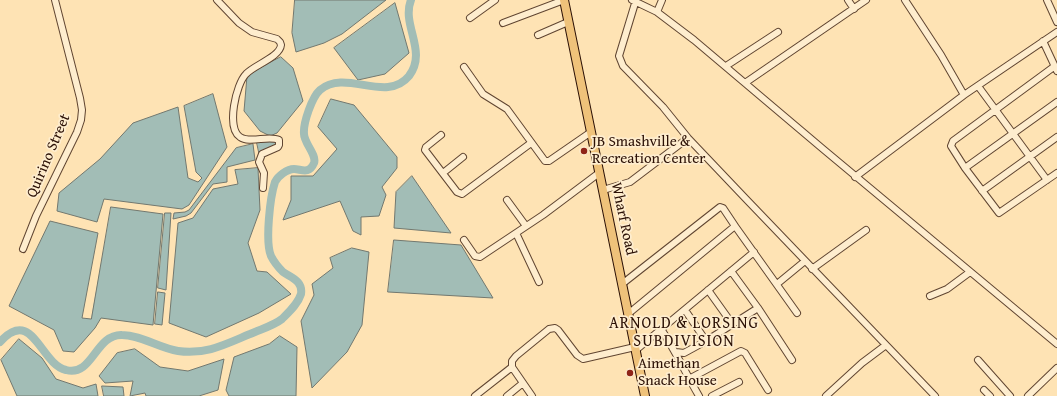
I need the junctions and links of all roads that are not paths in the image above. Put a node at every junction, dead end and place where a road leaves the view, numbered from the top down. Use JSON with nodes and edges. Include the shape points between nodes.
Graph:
{"nodes":[{"id":1,"x":55,"y":0,"type":"edge"},
{"id":2,"x":217,"y":0,"type":"edge"},
{"id":3,"x":494,"y":0,"type":"edge"},
{"id":4,"x":564,"y":0,"type":"edge"},
{"id":5,"x":662,"y":0,"type":"edge"},
{"id":6,"x":848,"y":0,"type":"edge"},
{"id":7,"x":866,"y":0,"type":"edge"},
{"id":8,"x":905,"y":0,"type":"edge"},
{"id":9,"x":1047,"y":0,"type":"edge"},
{"id":10,"x":635,"y":1,"type":"edge"},
{"id":11,"x":854,"y":9,"type":"junction"},
{"id":12,"x":657,"y":12,"type":"junction"},
{"id":13,"x":470,"y":18,"type":"dead end"},
{"id":14,"x":568,"y":22,"type":"junction"},
{"id":15,"x":1057,"y":22,"type":"edge"},
{"id":16,"x":503,"y":23,"type":"dead end"},
{"id":17,"x":778,"y":32,"type":"dead end"},
{"id":18,"x":1057,"y":32,"type":"edge"},
{"id":19,"x":538,"y":35,"type":"dead end"},
{"id":20,"x":1043,"y":41,"type":"junction"},
{"id":21,"x":726,"y":66,"type":"junction"},
{"id":22,"x":464,"y":67,"type":"dead end"},
{"id":23,"x":1056,"y":69,"type":"edge"},
{"id":24,"x":745,"y":83,"type":"junction"},
{"id":25,"x":978,"y":86,"type":"junction"},
{"id":26,"x":964,"y":95,"type":"junction"},
{"id":27,"x":1057,"y":102,"type":"edge"},
{"id":28,"x":996,"y":110,"type":"junction"},
{"id":29,"x":591,"y":132,"type":"junction"},
{"id":30,"x":1013,"y":133,"type":"junction"},
{"id":31,"x":441,"y":135,"type":"dead end"},
{"id":32,"x":1057,"y":137,"type":"edge"},
{"id":33,"x":688,"y":138,"type":"junction"},
{"id":34,"x":531,"y":143,"type":"junction"},
{"id":35,"x":1030,"y":156,"type":"junction"},
{"id":36,"x":463,"y":157,"type":"dead end"},
{"id":37,"x":965,"y":168,"type":"junction"},
{"id":38,"x":443,"y":173,"type":"junction"},
{"id":39,"x":599,"y":173,"type":"junction"},
{"id":40,"x":1057,"y":173,"type":"edge"},
{"id":41,"x":855,"y":176,"type":"junction"},
{"id":42,"x":1047,"y":180,"type":"junction"},
{"id":43,"x":263,"y":188,"type":"dead end"},
{"id":44,"x":603,"y":190,"type":"junction"},
{"id":45,"x":982,"y":192,"type":"junction"},
{"id":46,"x":507,"y":200,"type":"dead end"},
{"id":47,"x":526,"y":226,"type":"junction"},
{"id":48,"x":735,"y":226,"type":"junction"},
{"id":49,"x":866,"y":230,"type":"dead end"},
{"id":50,"x":516,"y":233,"type":"junction"},
{"id":51,"x":464,"y":240,"type":"dead end"},
{"id":52,"x":23,"y":249,"type":"dead end"},
{"id":53,"x":754,"y":252,"type":"junction"},
{"id":54,"x":805,"y":261,"type":"junction"},
{"id":55,"x":812,"y":268,"type":"junction"},
{"id":56,"x":731,"y":270,"type":"junction"},
{"id":57,"x":970,"y":272,"type":"junction"},
{"id":58,"x":539,"y":282,"type":"dead end"},
{"id":59,"x":622,"y":284,"type":"junction"},
{"id":60,"x":777,"y":284,"type":"junction"},
{"id":61,"x":708,"y":290,"type":"junction"},
{"id":62,"x":930,"y":296,"type":"dead end"},
{"id":63,"x":758,"y":308,"type":"junction"},
{"id":64,"x":685,"y":310,"type":"junction"},
{"id":65,"x":797,"y":313,"type":"dead end"},
{"id":66,"x":628,"y":314,"type":"junction"},
{"id":67,"x":733,"y":325,"type":"junction"},
{"id":68,"x":661,"y":329,"type":"junction"},
{"id":69,"x":706,"y":341,"type":"junction"},
{"id":70,"x":1057,"y":344,"type":"edge"},
{"id":71,"x":886,"y":345,"type":"junction"},
{"id":72,"x":635,"y":349,"type":"junction"},
{"id":73,"x":676,"y":352,"type":"junction"},
{"id":74,"x":792,"y":360,"type":"dead end"},
{"id":75,"x":978,"y":360,"type":"dead end"},
{"id":76,"x":512,"y":367,"type":"junction"},
{"id":77,"x":1057,"y":368,"type":"edge"},
{"id":78,"x":690,"y":379,"type":"junction"},
{"id":79,"x":739,"y":382,"type":"dead end"},
{"id":80,"x":523,"y":383,"type":"junction"},
{"id":81,"x":768,"y":390,"type":"dead end"},
{"id":82,"x":984,"y":390,"type":"dead end"},
{"id":83,"x":933,"y":395,"type":"edge"},
{"id":84,"x":475,"y":396,"type":"edge"},
{"id":85,"x":507,"y":396,"type":"edge"},
{"id":86,"x":532,"y":396,"type":"edge"},
{"id":87,"x":645,"y":396,"type":"edge"},
{"id":88,"x":699,"y":396,"type":"edge"},
{"id":89,"x":712,"y":396,"type":"edge"},
{"id":90,"x":826,"y":396,"type":"edge"},
{"id":91,"x":990,"y":396,"type":"edge"},
{"id":92,"x":1010,"y":396,"type":"edge"},
{"id":93,"x":1028,"y":396,"type":"edge"}],
"edges":[{"from":1,"to":52,"type":"street","name":"Quirino Street","via":[[80,98],[81,120]]},
{"from":2,"to":43,"type":"street","via":[[252,32],[277,39],[281,45],[278,52],[243,77],[235,102],[234,124],[235,132],[239,136],[245,140],[279,140],[278,147],[262,154],[259,162],[264,173]]},
{"from":3,"to":13,"type":"street"},
{"from":4,"to":14,"type":"main road","name":"Wharf Road"},
{"from":4,"to":16,"type":"street"},
{"from":5,"to":12,"type":"street"},
{"from":6,"to":11,"type":"street"},
{"from":7,"to":11,"type":"street"},
{"from":8,"to":26,"type":"street"},
{"from":9,"to":15,"type":"street"},
{"from":10,"to":12,"type":"street"},
{"from":10,"to":33,"type":"street","via":[[620,60]]},
{"from":11,"to":24,"type":"street"},
{"from":12,"to":21,"type":"street"},
{"from":14,"to":19,"type":"street"},
{"from":14,"to":29,"type":"main road","name":"Wharf Road"},
{"from":17,"to":21,"type":"street"},
{"from":18,"to":20,"type":"street"},
{"from":20,"to":23,"type":"street"},
{"from":20,"to":25,"type":"street"},
{"from":21,"to":24,"type":"street"},
{"from":22,"to":34,"type":"street","via":[[483,94],[507,109]]},
{"from":23,"to":28,"type":"street"},
{"from":24,"to":41,"type":"street"},
{"from":25,"to":26,"type":"street"},
{"from":25,"to":28,"type":"street"},
{"from":26,"to":41,"type":"street"},
{"from":27,"to":30,"type":"street"},
{"from":28,"to":30,"type":"street"},
{"from":28,"to":37,"type":"street","via":[[951,144]]},
{"from":29,"to":34,"type":"street","via":[[547,162]]},
{"from":29,"to":39,"type":"main road","name":"Wharf Road"},
{"from":30,"to":35,"type":"street"},
{"from":30,"to":37,"type":"street"},
{"from":31,"to":38,"type":"street","via":[[425,150]]},
{"from":32,"to":35,"type":"street"},
{"from":33,"to":44,"type":"street","via":[[630,182]]},
{"from":33,"to":54,"type":"street"},
{"from":34,"to":38,"type":"street","via":[[464,194],[457,192]]},
{"from":35,"to":42,"type":"street"},
{"from":35,"to":45,"type":"street"},
{"from":36,"to":38,"type":"street"},
{"from":37,"to":45,"type":"street"},
{"from":39,"to":44,"type":"main road","name":"Wharf Road"},
{"from":39,"to":47,"type":"street"},
{"from":40,"to":42,"type":"street"},
{"from":41,"to":57,"type":"street"},
{"from":42,"to":45,"type":"street","via":[[1000,214]]},
{"from":44,"to":59,"type":"main road","name":"Wharf Road"},
{"from":46,"to":47,"type":"street"},
{"from":47,"to":50,"type":"street"},
{"from":48,"to":53,"type":"street"},
{"from":48,"to":59,"type":"street","via":[[720,207]]},
{"from":48,"to":66,"type":"street"},
{"from":49,"to":55,"type":"street"},
{"from":50,"to":51,"type":"street","via":[[480,257],[475,256]]},
{"from":50,"to":58,"type":"street"},
{"from":53,"to":56,"type":"street"},
{"from":53,"to":60,"type":"street"},
{"from":54,"to":55,"type":"street"},
{"from":54,"to":60,"type":"street"},
{"from":55,"to":71,"type":"street"},
{"from":56,"to":61,"type":"street"},
{"from":56,"to":63,"type":"street"},
{"from":57,"to":62,"type":"street","via":[[947,289]]},
{"from":57,"to":70,"type":"street"},
{"from":59,"to":66,"type":"main road","name":"Wharf Road"},
{"from":60,"to":65,"type":"street"},
{"from":61,"to":64,"type":"street"},
{"from":61,"to":67,"type":"street"},
{"from":63,"to":67,"type":"street"},
{"from":63,"to":74,"type":"street"},
{"from":64,"to":68,"type":"street"},
{"from":64,"to":69,"type":"street"},
{"from":66,"to":72,"type":"main road","name":"Wharf Road"},
{"from":67,"to":69,"type":"street"},
{"from":68,"to":72,"type":"street"},
{"from":68,"to":73,"type":"street"},
{"from":69,"to":73,"type":"street","via":[[684,354]]},
{"from":71,"to":83,"type":"street"},
{"from":71,"to":90,"type":"street"},
{"from":72,"to":76,"type":"street","via":[[583,359],[577,356],[558,330],[549,328],[516,356],[512,361]]},
{"from":72,"to":87,"type":"main road","name":"Wharf Road"},
{"from":73,"to":78,"type":"street"},
{"from":75,"to":92,"type":"street"},
{"from":76,"to":80,"type":"street"},
{"from":76,"to":84,"type":"street"},
{"from":77,"to":93,"type":"street"},
{"from":78,"to":81,"type":"street","via":[[741,351],[745,353]]},
{"from":78,"to":88,"type":"street"},
{"from":79,"to":89,"type":"street"},
{"from":80,"to":85,"type":"street"},
{"from":80,"to":86,"type":"street"},
{"from":82,"to":91,"type":"street"}]}
